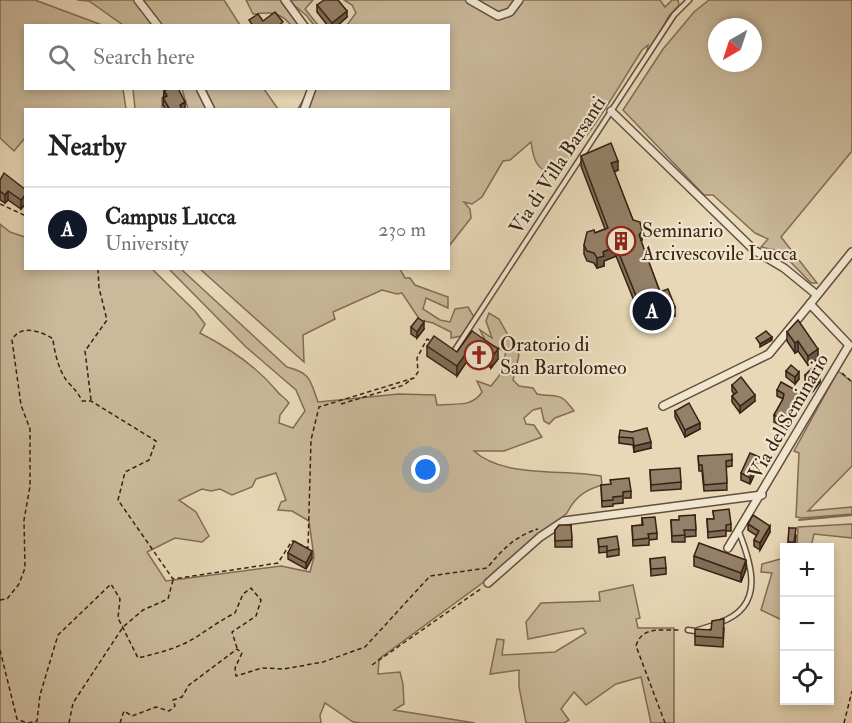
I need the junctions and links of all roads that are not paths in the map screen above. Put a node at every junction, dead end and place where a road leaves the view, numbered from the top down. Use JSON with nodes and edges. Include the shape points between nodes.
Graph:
{"nodes":[{"id":1,"x":138,"y":0,"type":"edge"},
{"id":2,"x":285,"y":0,"type":"edge"},
{"id":3,"x":470,"y":0,"type":"edge"},
{"id":4,"x":519,"y":0,"type":"edge"},
{"id":5,"x":689,"y":0,"type":"edge"},
{"id":6,"x":156,"y":24,"type":"edge"},
{"id":7,"x":303,"y":24,"type":"edge"},
{"id":8,"x":201,"y":90,"type":"edge"},
{"id":9,"x":311,"y":90,"type":"edge"},
{"id":10,"x":210,"y":108,"type":"edge"},
{"id":11,"x":305,"y":108,"type":"edge"},
{"id":12,"x":611,"y":111,"type":"junction"},
{"id":13,"x":852,"y":252,"type":"edge"},
{"id":14,"x":817,"y":295,"type":"junction"},
{"id":15,"x":810,"y":303,"type":"junction"},
{"id":16,"x":455,"y":350,"type":"edge"},
{"id":17,"x":663,"y":406,"type":"dead end"},
{"id":18,"x":762,"y":495,"type":"junction"},
{"id":19,"x":739,"y":531,"type":"junction"},
{"id":20,"x":728,"y":549,"type":"dead end"},
{"id":21,"x":488,"y":583,"type":"road end"},
{"id":22,"x":688,"y":630,"type":"road end"}],
"edges":[{"from":1,"to":6,"type":"street"},
{"from":2,"to":7,"type":"street"},
{"from":3,"to":4,"type":"street","via":[[498,16],[510,12]]},
{"from":5,"to":12,"type":"lane","name":"Via di Villa Barsanti","via":[[674,15]]},
{"from":8,"to":10,"type":"street"},
{"from":9,"to":11,"type":"street"},
{"from":12,"to":14,"type":"street","via":[[754,250]]},
{"from":12,"to":16,"type":"lane","name":"Via di Villa Barsanti"},
{"from":13,"to":14,"type":"street"},
{"from":14,"to":15,"type":"street"},
{"from":15,"to":17,"type":"street","via":[[769,354]]},
{"from":15,"to":18,"type":"street","name":"Via del Seminario","via":[[849,345]]},
{"from":18,"to":19,"type":"street","name":"Via del Seminario"},
{"from":18,"to":21,"type":"street","via":[[564,520]]},
{"from":19,"to":20,"type":"street","name":"Via del Seminario"},
{"from":19,"to":22,"type":"lane","via":[[754,575],[749,597],[729,620]]}]}
